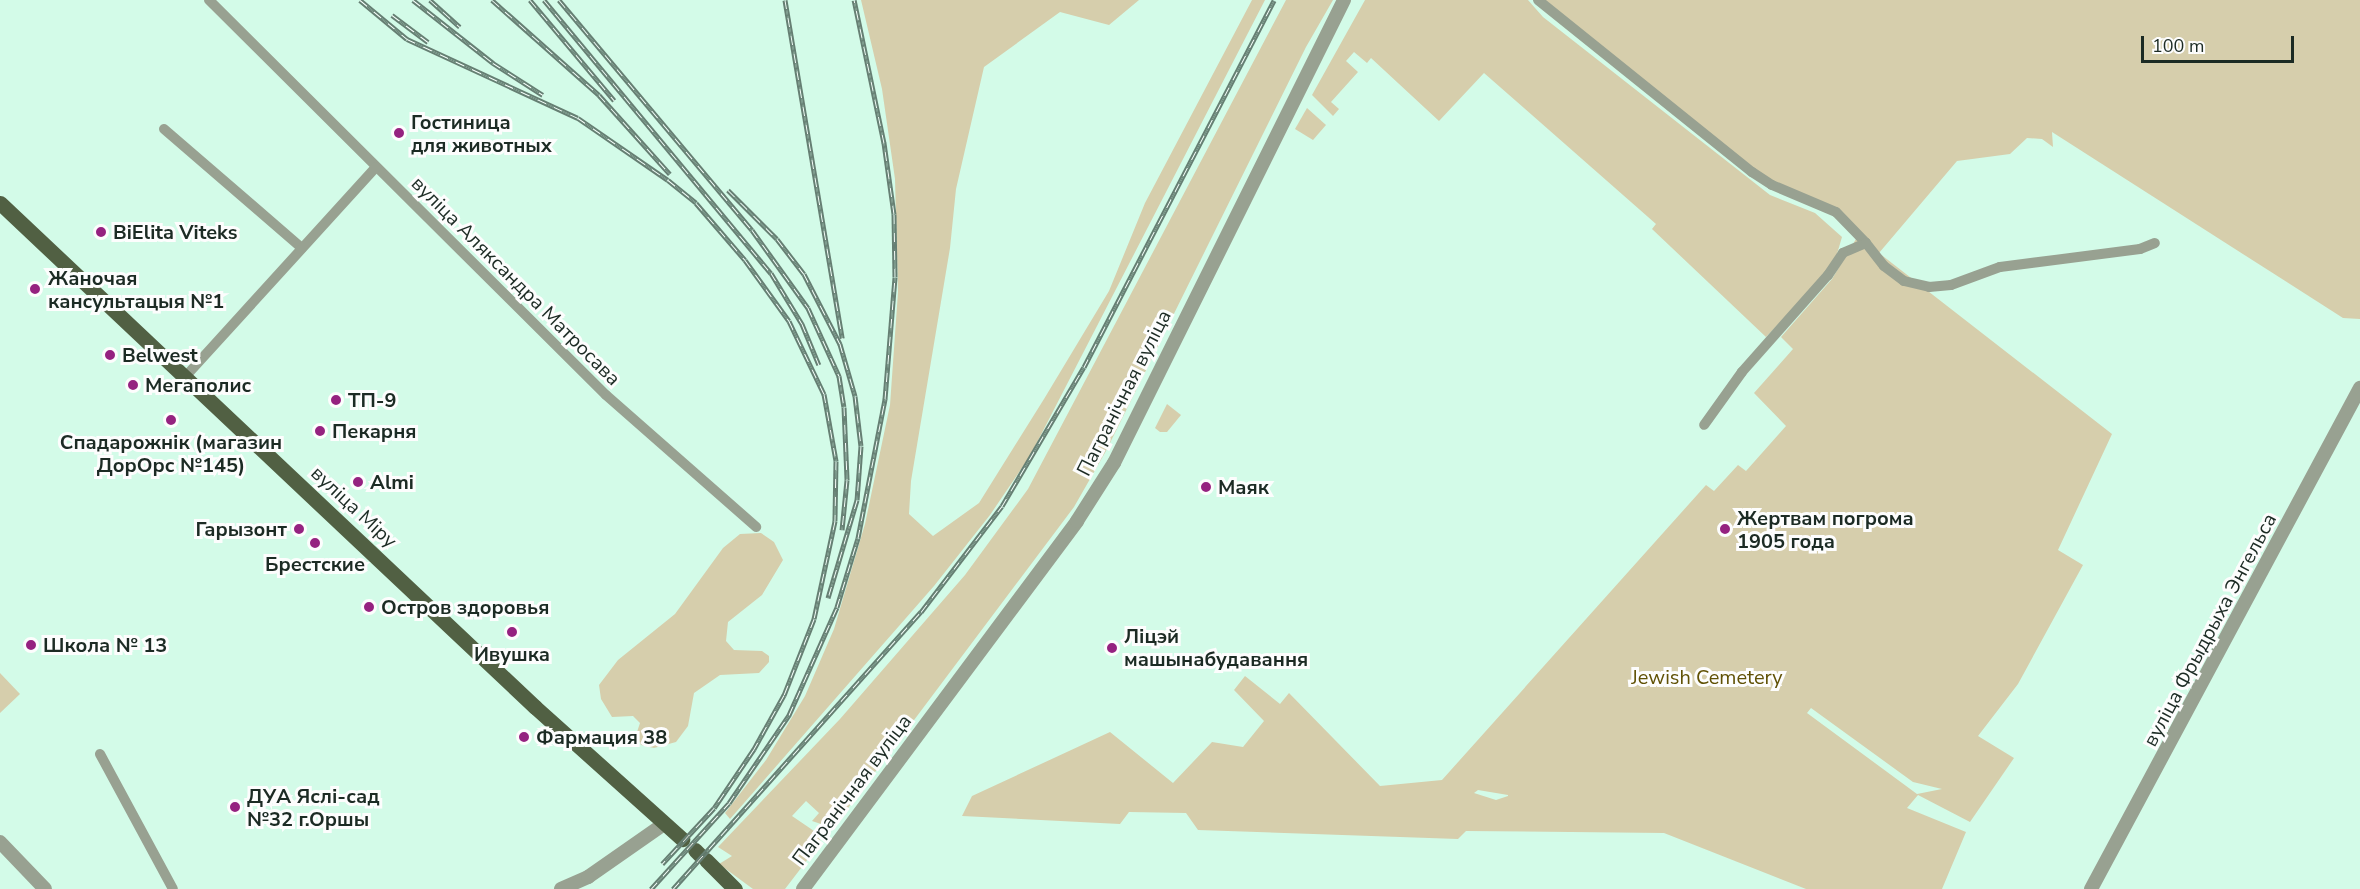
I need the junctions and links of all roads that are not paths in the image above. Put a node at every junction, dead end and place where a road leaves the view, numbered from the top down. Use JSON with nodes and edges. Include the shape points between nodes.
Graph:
{"nodes":[{"id":1,"x":209,"y":0,"type":"edge"},
{"id":2,"x":1344,"y":0,"type":"edge"},
{"id":3,"x":1538,"y":0,"type":"edge"},
{"id":4,"x":164,"y":129,"type":"dead end"},
{"id":5,"x":375,"y":167,"type":"junction"},
{"id":6,"x":0,"y":203,"type":"edge"},
{"id":7,"x":1866,"y":243,"type":"junction"},
{"id":8,"x":2155,"y":243,"type":"dead end"},
{"id":9,"x":302,"y":248,"type":"junction"},
{"id":10,"x":185,"y":377,"type":"junction"},
{"id":11,"x":2360,"y":388,"type":"edge"},
{"id":12,"x":1704,"y":425,"type":"dead end"},
{"id":13,"x":756,"y":527,"type":"dead end"},
{"id":14,"x":100,"y":754,"type":"dead end"},
{"id":15,"x":664,"y":824,"type":"junction"},
{"id":16,"x":682,"y":839,"type":"dead end"},
{"id":17,"x":0,"y":842,"type":"edge"},
{"id":18,"x":45,"y":889,"type":"edge"},
{"id":19,"x":173,"y":889,"type":"edge"},
{"id":20,"x":561,"y":889,"type":"edge"},
{"id":21,"x":722,"y":889,"type":"edge"},
{"id":22,"x":735,"y":889,"type":"edge"},
{"id":23,"x":803,"y":889,"type":"edge"},
{"id":24,"x":2091,"y":889,"type":"edge"}],
"edges":[{"from":1,"to":5,"type":"street","name":"вуліца Аляксандра Матросава"},
{"from":2,"to":23,"type":"street","name":"Пагранічная вуліца","via":[[1114,463],[1077,521]]},
{"from":3,"to":7,"type":"street","via":[[1752,172],[1772,185],[1836,212]]},
{"from":4,"to":9,"type":"street"},
{"from":5,"to":9,"type":"street"},
{"from":5,"to":13,"type":"street","name":"вуліца Аляксандра Матросава","via":[[606,395]]},
{"from":6,"to":10,"type":"main road","name":"вуліца Міру"},
{"from":7,"to":8,"type":"street","via":[[1884,266],[1904,281],[1929,287],[1951,285],[2000,267],[2140,249]]},
{"from":7,"to":12,"type":"street","via":[[1843,253],[1742,372]]},
{"from":9,"to":10,"type":"street"},
{"from":10,"to":15,"type":"main road","name":"вуліца Міру","via":[[534,707]]},
{"from":11,"to":24,"type":"street","name":"вуліца Фрыдрыха Энгельса"},
{"from":14,"to":19,"type":"street"},
{"from":15,"to":16,"type":"main road","name":"вуліца Міру"},
{"from":15,"to":20,"type":"street","via":[[588,877]]},
{"from":17,"to":18,"type":"street"},
{"from":21,"to":22,"type":"main road","via":[[703,858]]}]}
